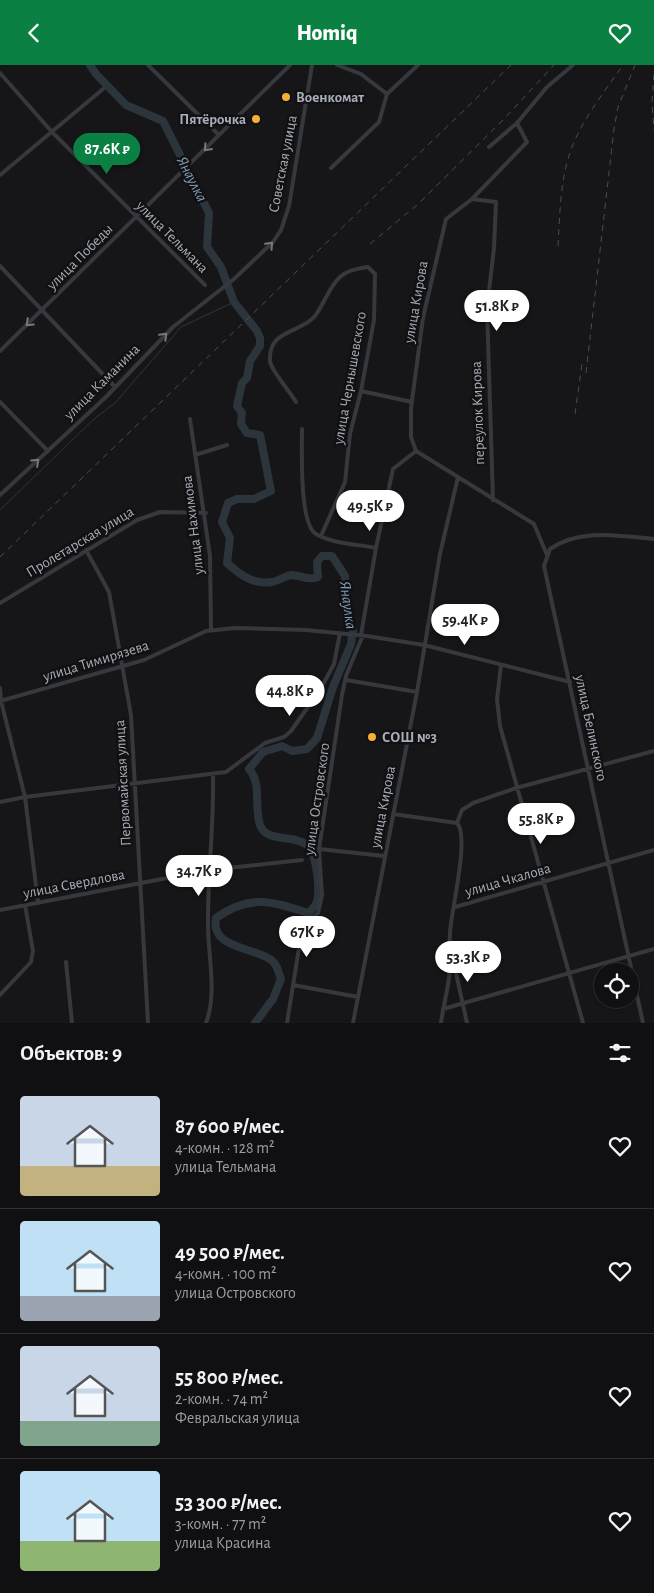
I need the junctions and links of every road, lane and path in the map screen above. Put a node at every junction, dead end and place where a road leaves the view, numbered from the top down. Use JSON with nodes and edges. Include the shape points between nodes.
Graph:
{"nodes":[{"id":1,"x":148,"y":65,"type":"edge"},
{"id":2,"x":290,"y":65,"type":"edge"},
{"id":3,"x":312,"y":65,"type":"edge"},
{"id":4,"x":337,"y":65,"type":"edge"},
{"id":5,"x":418,"y":65,"type":"edge"},
{"id":6,"x":573,"y":65,"type":"edge"},
{"id":7,"x":0,"y":73,"type":"edge"},
{"id":8,"x":103,"y":89,"type":"dead end"},
{"id":9,"x":388,"y":94,"type":"junction"},
{"id":10,"x":517,"y":123,"type":"junction"},
{"id":11,"x":52,"y":132,"type":"junction"},
{"id":12,"x":219,"y":135,"type":"junction"},
{"id":13,"x":489,"y":147,"type":"dead end"},
{"id":14,"x":331,"y":168,"type":"dead end"},
{"id":15,"x":0,"y":175,"type":"edge"},
{"id":16,"x":472,"y":199,"type":"junction"},
{"id":17,"x":136,"y":217,"type":"junction"},
{"id":18,"x":0,"y":266,"type":"edge"},
{"id":19,"x":205,"y":285,"type":"dead end"},
{"id":20,"x":222,"y":288,"type":"joint"},
{"id":21,"x":42,"y":310,"type":"junction"},
{"id":22,"x":0,"y":351,"type":"edge"},
{"id":23,"x":115,"y":387,"type":"junction"},
{"id":24,"x":361,"y":391,"type":"junction"},
{"id":25,"x":0,"y":402,"type":"edge"},
{"id":26,"x":296,"y":402,"type":"dead end"},
{"id":27,"x":412,"y":402,"type":"junction"},
{"id":28,"x":190,"y":419,"type":"dead end"},
{"id":29,"x":302,"y":429,"type":"dead end"},
{"id":30,"x":227,"y":445,"type":"dead end"},
{"id":31,"x":48,"y":451,"type":"junction"},
{"id":32,"x":416,"y":451,"type":"junction"},
{"id":33,"x":195,"y":455,"type":"junction"},
{"id":34,"x":458,"y":477,"type":"junction"},
{"id":35,"x":0,"y":495,"type":"edge"},
{"id":36,"x":493,"y":499,"type":"junction"},
{"id":37,"x":206,"y":513,"type":"junction"},
{"id":38,"x":321,"y":536,"type":"junction"},
{"id":39,"x":654,"y":539,"type":"edge"},
{"id":40,"x":376,"y":548,"type":"junction"},
{"id":41,"x":86,"y":549,"type":"junction"},
{"id":42,"x":547,"y":555,"type":"junction"},
{"id":43,"x":0,"y":603,"type":"edge"},
{"id":44,"x":211,"y":630,"type":"junction"},
{"id":45,"x":342,"y":634,"type":"junction"},
{"id":46,"x":362,"y":635,"type":"junction"},
{"id":47,"x":424,"y":645,"type":"junction"},
{"id":48,"x":500,"y":665,"type":"junction"},
{"id":49,"x":124,"y":667,"type":"junction"},
{"id":50,"x":346,"y":680,"type":"junction"},
{"id":51,"x":570,"y":682,"type":"junction"},
{"id":52,"x":0,"y":688,"type":"edge"},
{"id":53,"x":417,"y":693,"type":"junction"},
{"id":54,"x":0,"y":701,"type":"edge"},
{"id":55,"x":654,"y":751,"type":"edge"},
{"id":56,"x":588,"y":769,"type":"junction"},
{"id":57,"x":213,"y":774,"type":"junction"},
{"id":58,"x":135,"y":783,"type":"junction"},
{"id":59,"x":516,"y":789,"type":"junction"},
{"id":60,"x":25,"y":797,"type":"junction"},
{"id":61,"x":0,"y":802,"type":"edge"},
{"id":62,"x":394,"y":814,"type":"junction"},
{"id":63,"x":457,"y":823,"type":"junction"},
{"id":64,"x":319,"y":849,"type":"junction"},
{"id":65,"x":654,"y":850,"type":"edge"},
{"id":66,"x":384,"y":856,"type":"junction"},
{"id":67,"x":302,"y":860,"type":"dead end"},
{"id":68,"x":610,"y":863,"type":"junction"},
{"id":69,"x":209,"y":870,"type":"junction"},
{"id":70,"x":542,"y":882,"type":"junction"},
{"id":71,"x":139,"y":883,"type":"junction"},
{"id":72,"x":38,"y":902,"type":"junction"},
{"id":73,"x":25,"y":905,"type":"junction"},
{"id":74,"x":455,"y":907,"type":"junction"},
{"id":75,"x":0,"y":910,"type":"edge"},
{"id":76,"x":450,"y":946,"type":"junction"},
{"id":77,"x":654,"y":949,"type":"edge"},
{"id":78,"x":628,"y":956,"type":"junction"},
{"id":79,"x":66,"y":962,"type":"dead end"},
{"id":80,"x":568,"y":975,"type":"junction"},
{"id":81,"x":293,"y":985,"type":"junction"},
{"id":82,"x":0,"y":995,"type":"edge"},
{"id":83,"x":358,"y":997,"type":"junction"},
{"id":84,"x":463,"y":1003,"type":"junction"},
{"id":85,"x":443,"y":1009,"type":"junction"},
{"id":86,"x":72,"y":1023,"type":"edge"},
{"id":87,"x":148,"y":1023,"type":"edge"},
{"id":88,"x":206,"y":1023,"type":"edge"},
{"id":89,"x":287,"y":1023,"type":"edge"},
{"id":90,"x":353,"y":1023,"type":"edge"},
{"id":91,"x":441,"y":1023,"type":"edge"},
{"id":92,"x":467,"y":1023,"type":"edge"},
{"id":93,"x":583,"y":1023,"type":"edge"},
{"id":94,"x":643,"y":1023,"type":"edge"}],
"edges":[{"from":1,"to":12,"type":"street"},
{"from":2,"to":12,"type":"street"},
{"from":20,"to":3,"type":"street","name":"Советская улица","one_way":true,"via":[[273,242],[283,225],[289,206]]},
{"from":4,"to":9,"type":"street","via":[[361,74]]},
{"from":5,"to":9,"type":"street"},
{"from":6,"to":10,"type":"street","via":[[547,87]]},
{"from":7,"to":11,"type":"street","name":"улица Тельмана"},
{"from":8,"to":11,"type":"street"},
{"from":9,"to":14,"type":"street","via":[[379,122]]},
{"from":10,"to":13,"type":"street"},
{"from":10,"to":16,"type":"street","name":"улица Кирова","via":[[527,142]]},
{"from":11,"to":15,"type":"street"},
{"from":11,"to":17,"type":"street","name":"улица Тельмана"},
{"from":12,"to":17,"type":"street","name":"улица Победы","one_way":true},
{"from":16,"to":27,"type":"street","name":"улица Кирова","via":[[446,219],[423,318]]},
{"from":16,"to":36,"type":"street","name":"переулок Кирова","via":[[496,202],[487,308]]},
{"from":17,"to":19,"type":"street","name":"улица Тельмана"},
{"from":17,"to":21,"type":"street","name":"улица Победы"},
{"from":18,"to":21,"type":"street"},
{"from":23,"to":20,"type":"street","name":"улица Каманина","one_way":true,"via":[[172,327]]},
{"from":21,"to":22,"type":"street","name":"улица Победы","one_way":true},
{"from":21,"to":23,"type":"street"},
{"from":23,"to":31,"type":"street","name":"улица Каманина"},
{"from":24,"to":26,"type":"street","name":"улица Чернышевского","via":[[374,320],[375,274],[368,267],[340,277],[314,317],[301,328],[283,333],[275,341],[270,360],[274,372]]},
{"from":24,"to":27,"type":"street"},
{"from":24,"to":38,"type":"street","name":"улица Чернышевского","via":[[350,434],[345,482]]},
{"from":25,"to":31,"type":"street"},
{"from":27,"to":32,"type":"street","name":"улица Кирова","via":[[410,425]]},
{"from":28,"to":33,"type":"street","name":"улица Нахимова"},
{"from":29,"to":38,"type":"street","via":[[307,521],[314,533]]},
{"from":30,"to":33,"type":"street"},
{"from":35,"to":31,"type":"street","name":"улица Каманина","one_way":true},
{"from":32,"to":34,"type":"street"},
{"from":32,"to":40,"type":"street","name":"улица Островского","via":[[393,469]]},
{"from":33,"to":37,"type":"street","name":"улица Нахимова"},
{"from":34,"to":36,"type":"street"},
{"from":34,"to":47,"type":"street","name":"улица Кирова"},
{"from":36,"to":42,"type":"street","via":[[534,524]]},
{"from":37,"to":41,"type":"street","name":"Пролетарская улица","via":[[160,512],[137,519]]},
{"from":37,"to":44,"type":"street","name":"улица Нахимова"},
{"from":38,"to":40,"type":"street"},
{"from":39,"to":42,"type":"street","via":[[600,534],[555,546]]},
{"from":40,"to":46,"type":"street","name":"улица Островского"},
{"from":41,"to":43,"type":"street","name":"Пролетарская улица"},
{"from":41,"to":49,"type":"street","name":"Первомайская улица","via":[[108,592]]},
{"from":42,"to":51,"type":"street","name":"улица Белинского","via":[[544,566]]},
{"from":44,"to":45,"type":"street","name":"улица Тимирязева","via":[[279,629]]},
{"from":44,"to":49,"type":"street","name":"улица Тимирязева"},
{"from":45,"to":46,"type":"street","name":"улица Тимирязева"},
{"from":45,"to":57,"type":"street","via":[[334,664],[292,731],[265,743],[226,772]]},
{"from":46,"to":47,"type":"street"},
{"from":46,"to":50,"type":"street","name":"улица Островского"},
{"from":47,"to":48,"type":"street"},
{"from":47,"to":53,"type":"street","name":"улица Кирова"},
{"from":48,"to":51,"type":"street"},
{"from":48,"to":59,"type":"street","via":[[497,699],[500,726]]},
{"from":49,"to":54,"type":"street","name":"улица Тимирязева"},
{"from":49,"to":58,"type":"street","name":"Первомайская улица"},
{"from":50,"to":53,"type":"street"},
{"from":50,"to":64,"type":"street","name":"улица Островского"},
{"from":51,"to":56,"type":"street","name":"улица Белинского"},
{"from":52,"to":54,"type":"street"},
{"from":53,"to":62,"type":"street","name":"улица Кирова"},
{"from":54,"to":60,"type":"street"},
{"from":55,"to":56,"type":"street"},
{"from":56,"to":59,"type":"street"},
{"from":56,"to":68,"type":"street","name":"улица Белинского"},
{"from":57,"to":58,"type":"street"},
{"from":57,"to":69,"type":"street","via":[[214,819]]},
{"from":58,"to":60,"type":"street"},
{"from":58,"to":71,"type":"street","name":"Первомайская улица"},
{"from":59,"to":63,"type":"street","via":[[467,806],[458,816]]},
{"from":59,"to":70,"type":"street"},
{"from":60,"to":61,"type":"street"},
{"from":60,"to":72,"type":"street"},
{"from":62,"to":63,"type":"street"},
{"from":62,"to":66,"type":"street","name":"улица Кирова"},
{"from":63,"to":74,"type":"street","via":[[461,841]]},
{"from":64,"to":66,"type":"street"},
{"from":64,"to":81,"type":"street","name":"улица Островского","via":[[322,895],[318,913],[309,920],[300,941]]},
{"from":65,"to":68,"type":"street","name":"улица Чкалова"},
{"from":66,"to":83,"type":"street","name":"улица Кирова"},
{"from":67,"to":69,"type":"street","name":"улица Свердлова"},
{"from":68,"to":70,"type":"street","name":"улица Чкалова"},
{"from":68,"to":78,"type":"street","name":"улица Белинского"},
{"from":69,"to":71,"type":"street","name":"улица Свердлова"},
{"from":69,"to":88,"type":"street","via":[[210,1012]]},
{"from":70,"to":74,"type":"street","name":"улица Чкалова"},
{"from":70,"to":80,"type":"street"},
{"from":71,"to":72,"type":"street","name":"улица Свердлова"},
{"from":71,"to":87,"type":"street","name":"Первомайская улица"},
{"from":72,"to":73,"type":"street","name":"улица Свердлова"},
{"from":73,"to":75,"type":"street","name":"улица Свердлова"},
{"from":73,"to":82,"type":"street","via":[[33,951],[31,962]]},
{"from":74,"to":76,"type":"street"},
{"from":76,"to":84,"type":"street"},
{"from":76,"to":85,"type":"street","via":[[449,978]]},
{"from":77,"to":78,"type":"street"},
{"from":78,"to":80,"type":"street"},
{"from":78,"to":94,"type":"street","name":"улица Белинского"},
{"from":79,"to":86,"type":"street"},
{"from":80,"to":84,"type":"street"},
{"from":80,"to":93,"type":"street"},
{"from":81,"to":83,"type":"street"},
{"from":81,"to":89,"type":"street","name":"улица Островского"},
{"from":83,"to":90,"type":"street","name":"улица Кирова"},
{"from":84,"to":85,"type":"street"},
{"from":84,"to":92,"type":"street"},
{"from":85,"to":91,"type":"street"}]}
